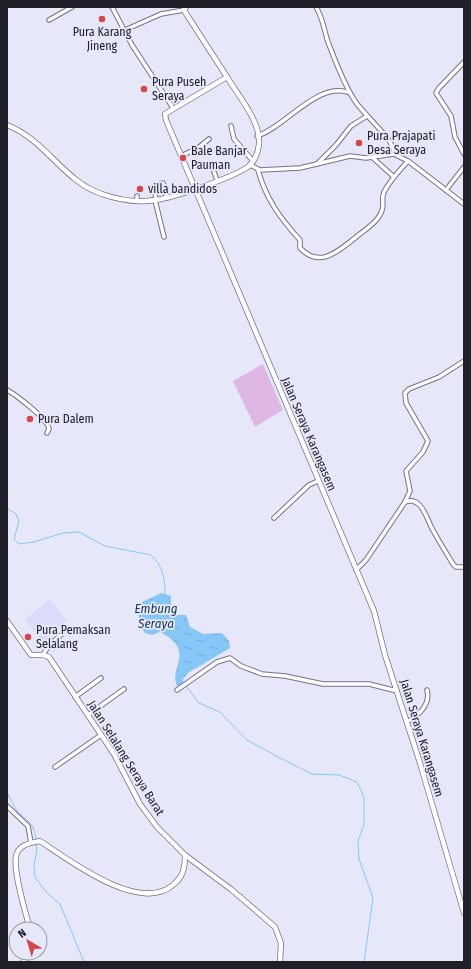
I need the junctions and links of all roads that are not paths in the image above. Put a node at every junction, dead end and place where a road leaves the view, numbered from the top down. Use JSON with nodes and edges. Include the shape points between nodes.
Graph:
{"nodes":[{"id":1,"x":72,"y":7,"type":"edge"},
{"id":2,"x":112,"y":7,"type":"edge"},
{"id":3,"x":170,"y":7,"type":"edge"},
{"id":4,"x":316,"y":7,"type":"edge"},
{"id":5,"x":185,"y":8,"type":"edge"},
{"id":6,"x":173,"y":11,"type":"junction"},
{"id":7,"x":49,"y":20,"type":"dead end"},
{"id":8,"x":125,"y":30,"type":"junction"},
{"id":9,"x":464,"y":62,"type":"edge"},
{"id":10,"x":227,"y":77,"type":"junction"},
{"id":11,"x":350,"y":93,"type":"junction"},
{"id":12,"x":173,"y":108,"type":"junction"},
{"id":13,"x":367,"y":116,"type":"junction"},
{"id":14,"x":7,"y":125,"type":"edge"},
{"id":15,"x":231,"y":126,"type":"dead end"},
{"id":16,"x":258,"y":136,"type":"junction"},
{"id":17,"x":210,"y":139,"type":"dead end"},
{"id":18,"x":394,"y":154,"type":"junction"},
{"id":19,"x":464,"y":154,"type":"edge"},
{"id":20,"x":181,"y":156,"type":"junction"},
{"id":21,"x":373,"y":158,"type":"junction"},
{"id":22,"x":408,"y":161,"type":"junction"},
{"id":23,"x":251,"y":163,"type":"junction"},
{"id":24,"x":316,"y":165,"type":"junction"},
{"id":25,"x":464,"y":167,"type":"edge"},
{"id":26,"x":258,"y":170,"type":"junction"},
{"id":27,"x":214,"y":172,"type":"dead end"},
{"id":28,"x":394,"y":177,"type":"junction"},
{"id":29,"x":217,"y":180,"type":"junction"},
{"id":30,"x":158,"y":185,"type":"dead end"},
{"id":31,"x":194,"y":189,"type":"junction"},
{"id":32,"x":446,"y":190,"type":"junction"},
{"id":33,"x":155,"y":192,"type":"dead end"},
{"id":34,"x":166,"y":198,"type":"junction"},
{"id":35,"x":156,"y":200,"type":"junction"},
{"id":36,"x":464,"y":204,"type":"edge"},
{"id":37,"x":164,"y":237,"type":"dead end"},
{"id":38,"x":464,"y":361,"type":"edge"},
{"id":39,"x":7,"y":390,"type":"edge"},
{"id":40,"x":47,"y":433,"type":"dead end"},
{"id":41,"x":318,"y":481,"type":"junction"},
{"id":42,"x":405,"y":502,"type":"junction"},
{"id":43,"x":274,"y":518,"type":"dead end"},
{"id":44,"x":464,"y":567,"type":"edge"},
{"id":45,"x":356,"y":570,"type":"junction"},
{"id":46,"x":7,"y":621,"type":"edge"},
{"id":47,"x":61,"y":635,"type":"dead end"},
{"id":48,"x":43,"y":655,"type":"junction"},
{"id":49,"x":101,"y":678,"type":"dead end"},
{"id":50,"x":124,"y":689,"type":"dead end"},
{"id":51,"x":177,"y":690,"type":"dead end"},
{"id":52,"x":427,"y":690,"type":"dead end"},
{"id":53,"x":397,"y":691,"type":"junction"},
{"id":54,"x":75,"y":697,"type":"junction"},
{"id":55,"x":88,"y":716,"type":"junction"},
{"id":56,"x":407,"y":722,"type":"junction"},
{"id":57,"x":101,"y":735,"type":"junction"},
{"id":58,"x":55,"y":767,"type":"dead end"},
{"id":59,"x":7,"y":806,"type":"edge"},
{"id":60,"x":31,"y":843,"type":"junction"},
{"id":61,"x":185,"y":856,"type":"junction"},
{"id":62,"x":197,"y":865,"type":"junction"},
{"id":63,"x":184,"y":868,"type":"junction"},
{"id":64,"x":464,"y":913,"type":"edge"},
{"id":65,"x":28,"y":921,"type":"edge"},
{"id":66,"x":280,"y":962,"type":"edge"}],
"edges":[{"from":1,"to":7,"type":"street"},
{"from":2,"to":8,"type":"street"},
{"from":3,"to":6,"type":"street"},
{"from":4,"to":11,"type":"street"},
{"from":5,"to":6,"type":"street"},
{"from":5,"to":10,"type":"street"},
{"from":6,"to":8,"type":"street"},
{"from":8,"to":12,"type":"street"},
{"from":9,"to":19,"type":"street","via":[[436,93],[451,116],[455,137]]},
{"from":10,"to":12,"type":"street","via":[[186,103]]},
{"from":10,"to":16,"type":"street","via":[[252,116]]},
{"from":11,"to":13,"type":"street"},
{"from":11,"to":16,"type":"street","via":[[339,90],[327,93]]},
{"from":12,"to":20,"type":"street","name":"Jalan Seraya Karangasem","via":[[165,117]]},
{"from":13,"to":18,"type":"street","via":[[394,148]]},
{"from":13,"to":24,"type":"street","via":[[351,126]]},
{"from":14,"to":35,"type":"street","via":[[36,142],[82,185],[124,200]]},
{"from":15,"to":23,"type":"street","via":[[234,138]]},
{"from":16,"to":23,"type":"street","via":[[258,151]]},
{"from":17,"to":20,"type":"street"},
{"from":18,"to":21,"type":"street"},
{"from":18,"to":22,"type":"street"},
{"from":20,"to":31,"type":"street","name":"Jalan Seraya Karangasem"},
{"from":21,"to":24,"type":"street","via":[[355,156]]},
{"from":21,"to":28,"type":"street"},
{"from":22,"to":28,"type":"street"},
{"from":22,"to":32,"type":"street"},
{"from":23,"to":26,"type":"street"},
{"from":23,"to":29,"type":"street","via":[[239,172]]},
{"from":24,"to":26,"type":"street"},
{"from":25,"to":32,"type":"street"},
{"from":26,"to":28,"type":"street","via":[[279,216],[300,240],[300,248],[310,256],[317,257],[335,254],[375,222],[384,207],[383,193]]},
{"from":27,"to":29,"type":"street"},
{"from":29,"to":31,"type":"street"},
{"from":30,"to":34,"type":"street","via":[[163,183]]},
{"from":31,"to":34,"type":"street"},
{"from":31,"to":41,"type":"street","name":"Jalan Seraya Karangasem"},
{"from":32,"to":36,"type":"street"},
{"from":33,"to":35,"type":"street"},
{"from":34,"to":35,"type":"street"},
{"from":35,"to":37,"type":"street"},
{"from":38,"to":42,"type":"street","via":[[439,377],[405,393],[406,404],[428,441],[423,452],[406,471],[410,491]]},
{"from":39,"to":40,"type":"street","via":[[46,424],[49,429]]},
{"from":41,"to":43,"type":"street","via":[[311,484]]},
{"from":41,"to":45,"type":"street","name":"Jalan Seraya Karangasem"},
{"from":42,"to":44,"type":"street","via":[[413,501],[421,506],[453,564]]},
{"from":42,"to":45,"type":"street","via":[[366,560]]},
{"from":45,"to":53,"type":"street","name":"Jalan Seraya Karangasem","via":[[374,611]]},
{"from":46,"to":48,"type":"street","name":"Jalan Selalang Seraya Barat","via":[[31,655]]},
{"from":47,"to":48,"type":"street","via":[[49,645]]},
{"from":48,"to":54,"type":"street","name":"Jalan Selalang Seraya Barat","via":[[49,657]]},
{"from":49,"to":54,"type":"street"},
{"from":50,"to":55,"type":"street"},
{"from":51,"to":53,"type":"street","via":[[216,662],[230,658],[241,666],[262,674],[322,684],[369,684]]},
{"from":52,"to":56,"type":"street","via":[[428,699],[425,706]]},
{"from":53,"to":56,"type":"street","name":"Jalan Seraya Karangasem"},
{"from":54,"to":55,"type":"street","name":"Jalan Selalang Seraya Barat"},
{"from":55,"to":57,"type":"street","name":"Jalan Selalang Seraya Barat"},
{"from":56,"to":64,"type":"street","name":"Jalan Seraya Karangasem"},
{"from":57,"to":58,"type":"street"},
{"from":57,"to":61,"type":"street","name":"Jalan Selalang Seraya Barat","via":[[145,811]]},
{"from":59,"to":60,"type":"street","via":[[28,826]]},
{"from":60,"to":63,"type":"street","via":[[40,841],[87,872],[140,893],[157,893],[167,889],[182,876]]},
{"from":60,"to":65,"type":"street","via":[[23,846],[16,854],[15,866]]},
{"from":61,"to":62,"type":"street","name":"Jalan Selalang Seraya Barat"},
{"from":61,"to":63,"type":"street"},
{"from":62,"to":63,"type":"street","via":[[192,864]]},
{"from":62,"to":66,"type":"street","name":"Jalan Selalang Seraya Barat","via":[[232,890],[275,927],[281,943]]}]}
